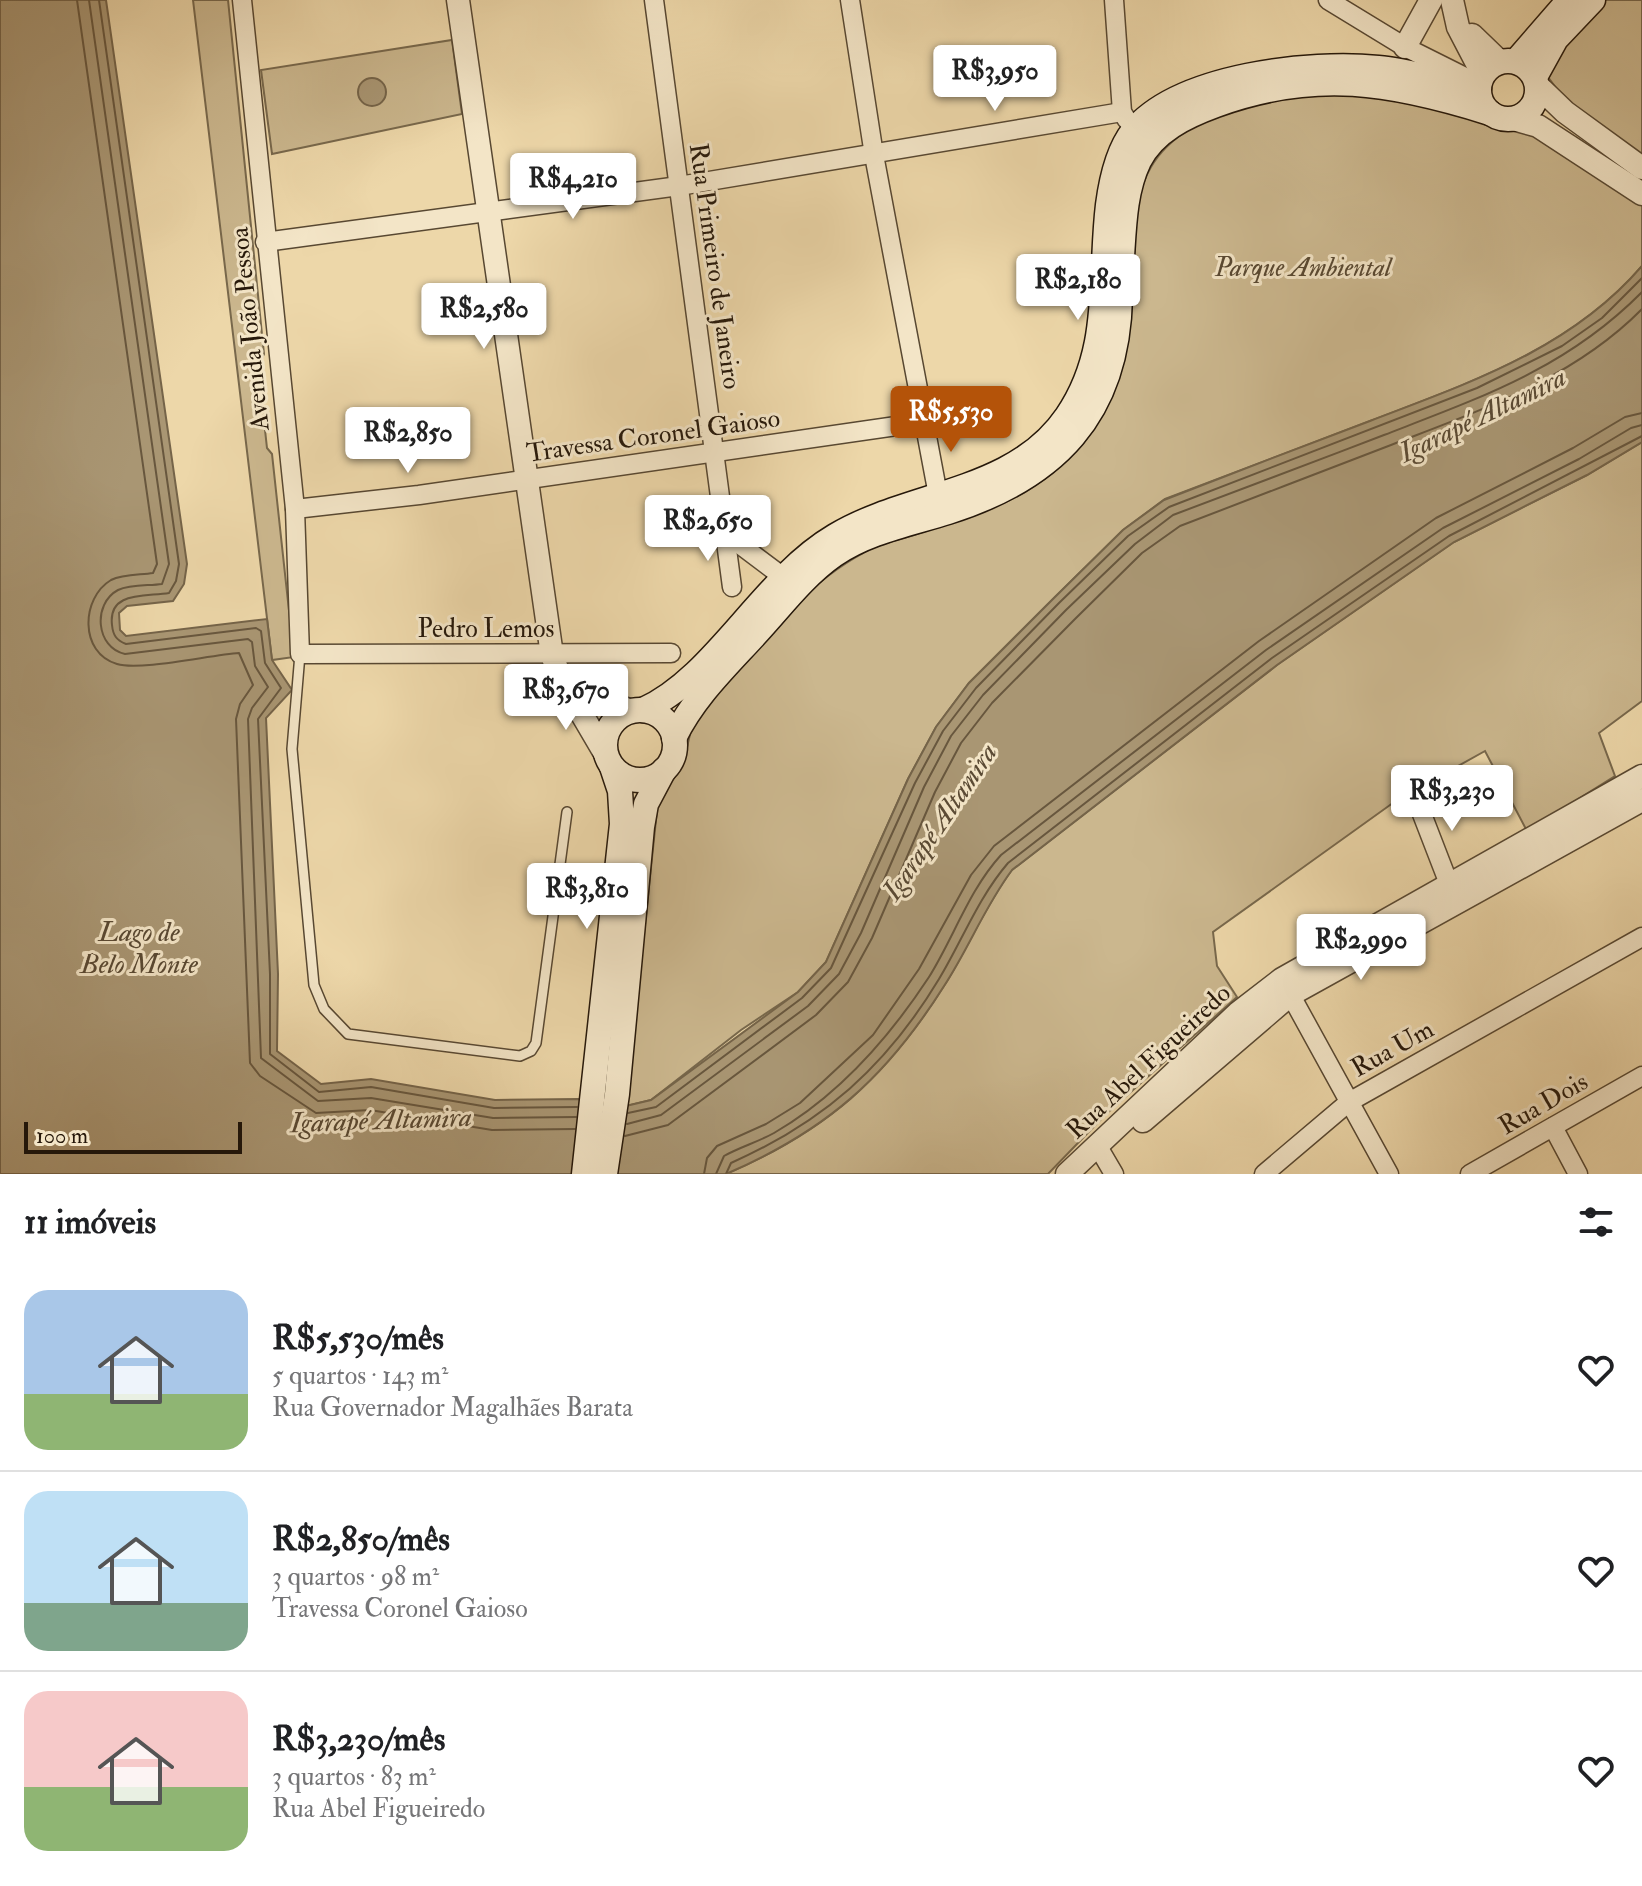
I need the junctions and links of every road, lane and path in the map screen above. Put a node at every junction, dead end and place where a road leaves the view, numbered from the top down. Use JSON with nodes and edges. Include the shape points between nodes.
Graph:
{"nodes":[{"id":1,"x":242,"y":0,"type":"edge"},
{"id":2,"x":458,"y":0,"type":"edge"},
{"id":3,"x":654,"y":0,"type":"edge"},
{"id":4,"x":850,"y":0,"type":"edge"},
{"id":5,"x":1114,"y":0,"type":"edge"},
{"id":6,"x":1328,"y":0,"type":"edge"},
{"id":7,"x":1452,"y":0,"type":"edge"},
{"id":8,"x":1460,"y":0,"type":"edge"},
{"id":9,"x":1569,"y":0,"type":"edge"},
{"id":10,"x":1593,"y":0,"type":"edge"},
{"id":11,"x":1428,"y":5,"type":"edge"},
{"id":12,"x":1458,"y":27,"type":"junction"},
{"id":13,"x":1405,"y":47,"type":"junction"},
{"id":14,"x":1491,"y":74,"type":"junction"},
{"id":15,"x":1537,"y":82,"type":"junction"},
{"id":16,"x":1490,"y":113,"type":"junction"},
{"id":17,"x":1513,"y":119,"type":"junction"},
{"id":18,"x":1128,"y":121,"type":"junction"},
{"id":19,"x":874,"y":155,"type":"junction"},
{"id":20,"x":1642,"y":168,"type":"edge"},
{"id":21,"x":679,"y":186,"type":"junction"},
{"id":22,"x":1642,"y":194,"type":"edge"},
{"id":23,"x":487,"y":211,"type":"junction"},
{"id":24,"x":265,"y":242,"type":"junction"},
{"id":25,"x":924,"y":422,"type":"junction"},
{"id":26,"x":714,"y":453,"type":"junction"},
{"id":27,"x":526,"y":480,"type":"junction"},
{"id":28,"x":938,"y":495,"type":"junction"},
{"id":29,"x":295,"y":509,"type":"junction"},
{"id":30,"x":726,"y":534,"type":"junction"},
{"id":31,"x":783,"y":577,"type":"junction"},
{"id":32,"x":732,"y":587,"type":"dead end"},
{"id":33,"x":671,"y":653,"type":"dead end"},
{"id":34,"x":300,"y":654,"type":"junction"},
{"id":35,"x":552,"y":655,"type":"junction"},
{"id":36,"x":564,"y":685,"type":"junction"},
{"id":37,"x":637,"y":710,"type":"junction"},
{"id":38,"x":674,"y":738,"type":"junction"},
{"id":39,"x":610,"y":762,"type":"junction"},
{"id":40,"x":664,"y":770,"type":"junction"},
{"id":41,"x":1642,"y":776,"type":"edge"},
{"id":42,"x":1415,"y":796,"type":"dead end"},
{"id":43,"x":1642,"y":800,"type":"edge"},
{"id":44,"x":567,"y":812,"type":"dead end"},
{"id":45,"x":1449,"y":884,"type":"junction"},
{"id":46,"x":1642,"y":937,"type":"edge"},
{"id":47,"x":1286,"y":987,"type":"junction"},
{"id":48,"x":1642,"y":1076,"type":"edge"},
{"id":49,"x":606,"y":1093,"type":"junction"},
{"id":50,"x":1349,"y":1102,"type":"junction"},
{"id":51,"x":1553,"y":1127,"type":"junction"},
{"id":52,"x":1105,"y":1159,"type":"edge"},
{"id":53,"x":584,"y":1174,"type":"edge"},
{"id":54,"x":605,"y":1174,"type":"edge"},
{"id":55,"x":1067,"y":1174,"type":"edge"},
{"id":56,"x":1087,"y":1174,"type":"edge"},
{"id":57,"x":1264,"y":1174,"type":"edge"},
{"id":58,"x":1389,"y":1174,"type":"edge"},
{"id":59,"x":1470,"y":1174,"type":"edge"},
{"id":60,"x":1578,"y":1174,"type":"edge"}],
"edges":[{"from":1,"to":24,"type":"street","name":"Avenida João Pessoa"},
{"from":2,"to":23,"type":"street"},
{"from":3,"to":21,"type":"street","name":"Rua Primeiro de Janeiro"},
{"from":4,"to":19,"type":"street"},
{"from":5,"to":18,"type":"street"},
{"from":6,"to":13,"type":"street"},
{"from":7,"to":12,"type":"street"},
{"from":8,"to":14,"type":"street"},
{"from":9,"to":14,"type":"main road"},
{"from":10,"to":15,"type":"main road","via":[[1556,39]]},
{"from":11,"to":12,"type":"street"},
{"from":11,"to":13,"type":"street"},
{"from":12,"to":14,"type":"street"},
{"from":13,"to":14,"type":"street"},
{"from":14,"to":15,"type":"main road"},
{"from":14,"to":16,"type":"main road","via":[[1481,102]]},
{"from":14,"to":18,"type":"main road","via":[[1338,64],[1286,67],[1174,100]]},
{"from":15,"to":17,"type":"main road","via":[[1529,111]]},
{"from":15,"to":20,"type":"street","via":[[1565,112]]},
{"from":16,"to":17,"type":"main road"},
{"from":16,"to":38,"type":"main road","via":[[1378,84],[1336,81],[1285,85],[1183,117],[1149,146],[1130,185],[1112,364],[1092,410],[1073,437],[1011,489],[889,529],[834,555],[719,673]]},
{"from":17,"to":22,"type":"street","via":[[1538,126]]},
{"from":18,"to":19,"type":"street"},
{"from":18,"to":28,"type":"main road","via":[[1108,205],[1104,316],[1082,389],[1067,416],[1035,451],[998,473]]},
{"from":19,"to":21,"type":"street"},
{"from":19,"to":25,"type":"street"},
{"from":21,"to":23,"type":"street"},
{"from":21,"to":26,"type":"street","name":"Rua Primeiro de Janeiro"},
{"from":23,"to":24,"type":"street"},
{"from":23,"to":27,"type":"street"},
{"from":24,"to":29,"type":"street","name":"Avenida João Pessoa"},
{"from":25,"to":26,"type":"street","name":"Travessa Coronel Gaioso"},
{"from":25,"to":28,"type":"street"},
{"from":26,"to":27,"type":"street","name":"Travessa Coronel Gaioso"},
{"from":26,"to":30,"type":"street","name":"Rua Primeiro de Janeiro"},
{"from":27,"to":29,"type":"street","name":"Travessa Coronel Gaioso"},
{"from":27,"to":35,"type":"street"},
{"from":28,"to":31,"type":"main road","via":[[853,525]]},
{"from":29,"to":34,"type":"street","name":"Avenida João Pessoa"},
{"from":30,"to":31,"type":"street"},
{"from":30,"to":32,"type":"street","name":"Rua Primeiro de Janeiro"},
{"from":31,"to":37,"type":"main road","via":[[682,685]]},
{"from":33,"to":35,"type":"street","name":"Pedro Lemos"},
{"from":34,"to":35,"type":"street","name":"Pedro Lemos"},
{"from":34,"to":44,"type":"lane","via":[[292,749],[314,985],[324,1009],[348,1034],[520,1056],[531,1051]]},
{"from":35,"to":36,"type":"street"},
{"from":36,"to":37,"type":"street"},
{"from":36,"to":39,"type":"street"},
{"from":37,"to":38,"type":"main road","via":[[663,719]]},
{"from":37,"to":39,"type":"main road","via":[[620,716],[606,734]]},
{"from":38,"to":40,"type":"main road"},
{"from":39,"to":40,"type":"main road","via":[[631,779]]},
{"from":39,"to":49,"type":"main road","via":[[620,791],[622,824]]},
{"from":40,"to":49,"type":"main road","via":[[646,804]]},
{"from":41,"to":45,"type":"street","name":"Rua Abel Figueiredo"},
{"from":42,"to":45,"type":"street"},
{"from":43,"to":47,"type":"street","name":"Rua Abel Figueiredo"},
{"from":45,"to":47,"type":"street","name":"Rua Abel Figueiredo"},
{"from":46,"to":50,"type":"street","name":"Rua Um"},
{"from":47,"to":50,"type":"street"},
{"from":47,"to":52,"type":"street","name":"Rua Abel Figueiredo"},
{"from":48,"to":51,"type":"street","name":"Rua Dois"},
{"from":49,"to":53,"type":"main road"},
{"from":49,"to":54,"type":"main road"},
{"from":50,"to":57,"type":"street","name":"Rua Um"},
{"from":50,"to":58,"type":"street"},
{"from":51,"to":59,"type":"street","name":"Rua Dois"},
{"from":51,"to":60,"type":"street"},
{"from":52,"to":55,"type":"street","name":"Rua Abel Figueiredo"},
{"from":52,"to":56,"type":"street","name":"Rua Abel Figueiredo"}]}
